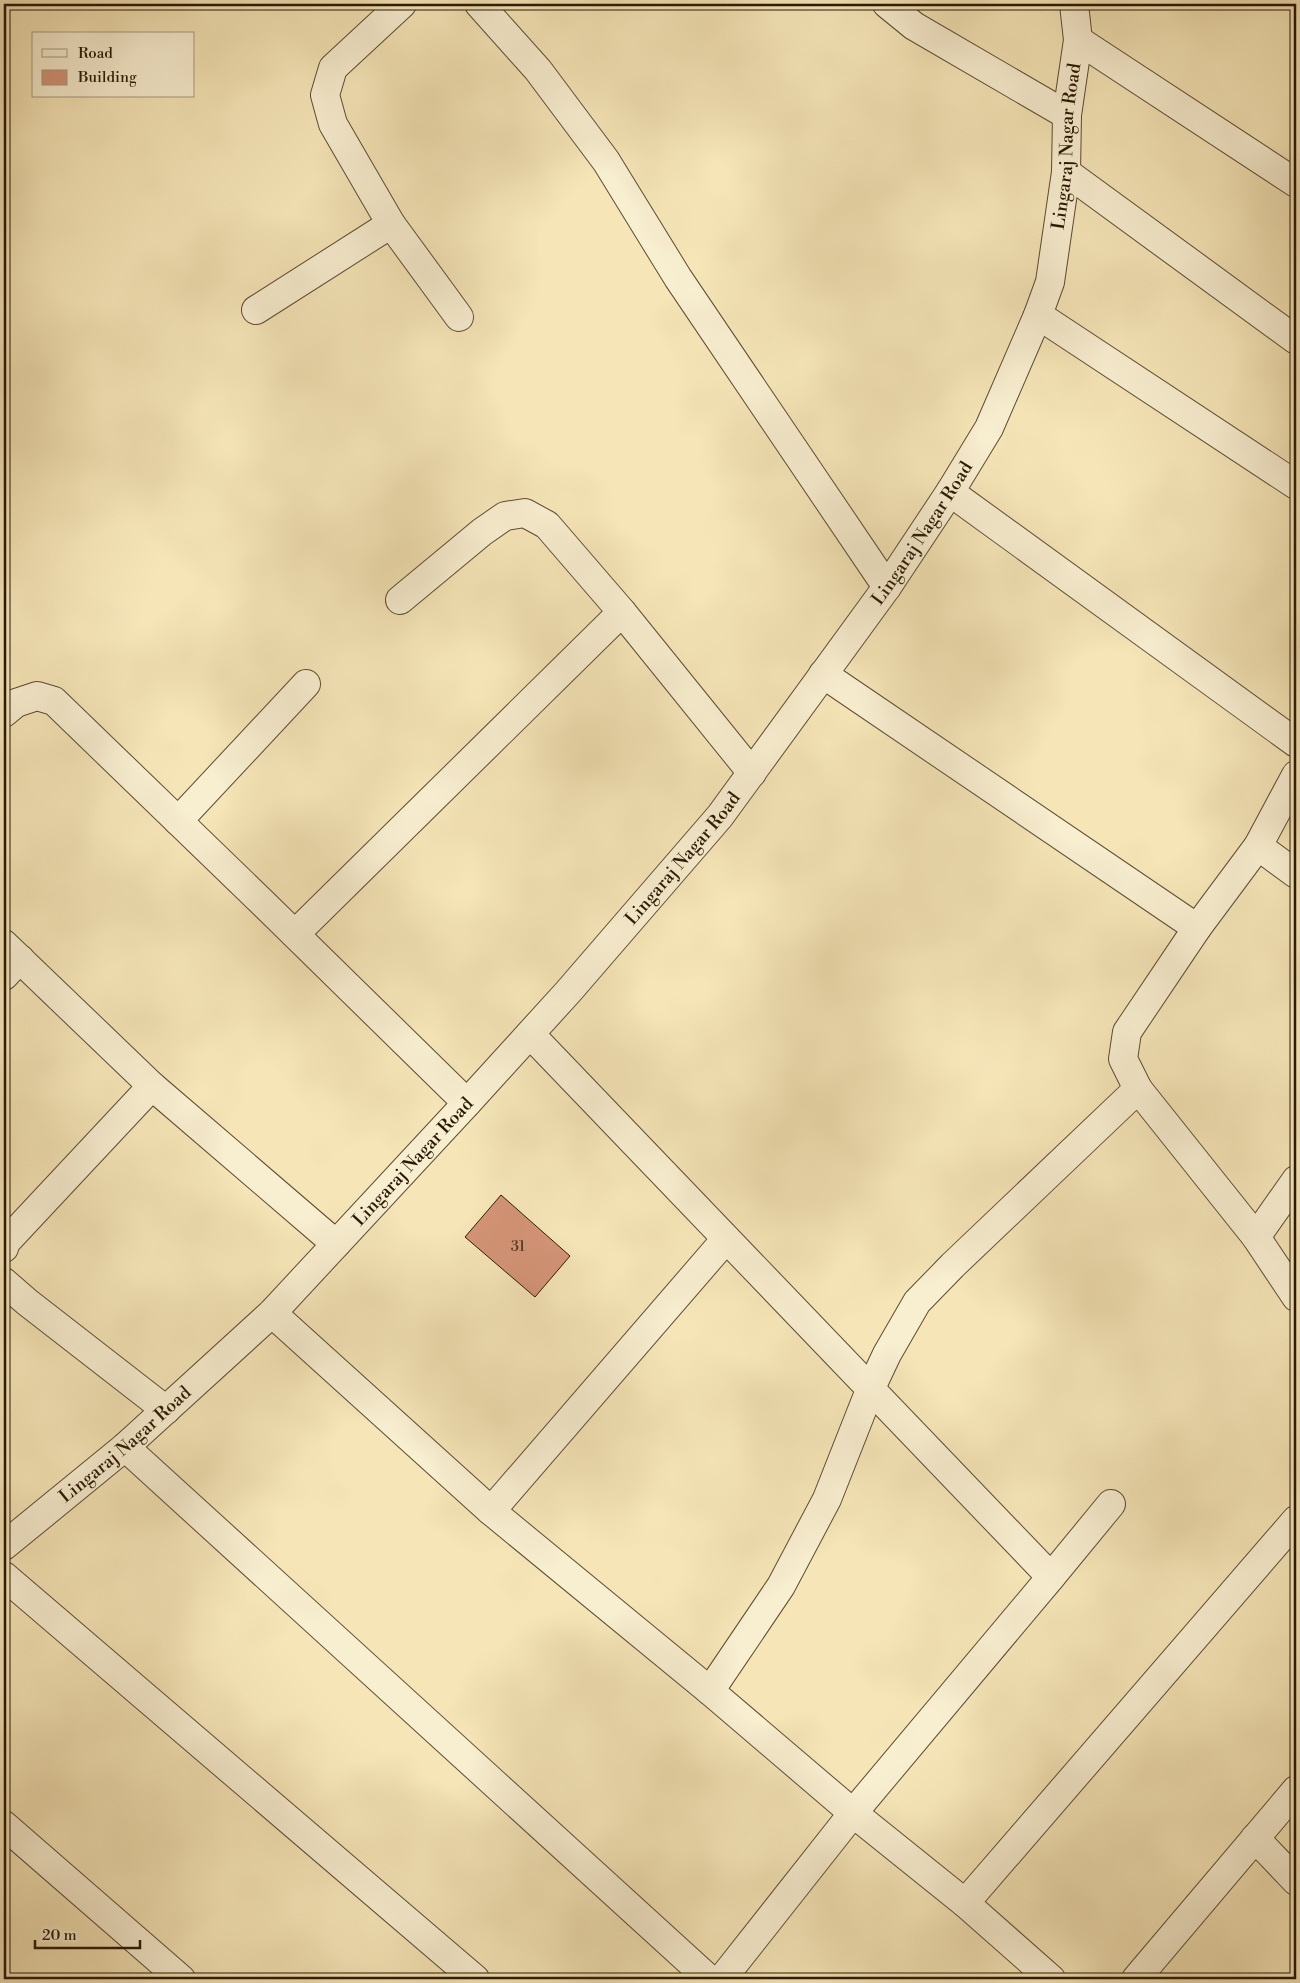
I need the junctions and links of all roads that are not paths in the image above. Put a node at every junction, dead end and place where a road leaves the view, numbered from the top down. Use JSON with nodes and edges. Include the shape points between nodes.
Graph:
{"nodes":[{"id":1,"x":402,"y":4,"type":"edge"},
{"id":2,"x":479,"y":4,"type":"edge"},
{"id":3,"x":887,"y":4,"type":"edge"},
{"id":4,"x":1074,"y":4,"type":"edge"},
{"id":5,"x":1078,"y":40,"type":"junction"},
{"id":6,"x":1067,"y":115,"type":"junction"},
{"id":7,"x":1066,"y":172,"type":"junction"},
{"id":8,"x":1296,"y":183,"type":"edge"},
{"id":9,"x":391,"y":224,"type":"junction"},
{"id":10,"x":256,"y":310,"type":"dead end"},
{"id":11,"x":1038,"y":315,"type":"junction"},
{"id":12,"x":459,"y":317,"type":"dead end"},
{"id":13,"x":1296,"y":340,"type":"edge"},
{"id":14,"x":1296,"y":485,"type":"edge"},
{"id":15,"x":950,"y":492,"type":"junction"},
{"id":16,"x":887,"y":587,"type":"junction"},
{"id":17,"x":400,"y":600,"type":"dead end"},
{"id":18,"x":622,"y":612,"type":"junction"},
{"id":19,"x":824,"y":674,"type":"junction"},
{"id":20,"x":306,"y":684,"type":"dead end"},
{"id":21,"x":4,"y":713,"type":"edge"},
{"id":22,"x":1296,"y":743,"type":"edge"},
{"id":23,"x":752,"y":773,"type":"junction"},
{"id":24,"x":1296,"y":775,"type":"edge"},
{"id":25,"x":178,"y":821,"type":"junction"},
{"id":26,"x":1258,"y":846,"type":"junction"},
{"id":27,"x":1296,"y":874,"type":"edge"},
{"id":28,"x":1197,"y":928,"type":"junction"},
{"id":29,"x":295,"y":934,"type":"junction"},
{"id":30,"x":9,"y":960,"type":"edge"},
{"id":31,"x":530,"y":1034,"type":"junction"},
{"id":32,"x":152,"y":1086,"type":"junction"},
{"id":33,"x":1138,"y":1089,"type":"junction"},
{"id":34,"x":467,"y":1103,"type":"junction"},
{"id":35,"x":1296,"y":1180,"type":"edge"},
{"id":36,"x":1256,"y":1237,"type":"junction"},
{"id":37,"x":726,"y":1239,"type":"junction"},
{"id":38,"x":336,"y":1244,"type":"junction"},
{"id":39,"x":4,"y":1248,"type":"edge"},
{"id":40,"x":4,"y":1282,"type":"edge"},
{"id":41,"x":1296,"y":1297,"type":"edge"},
{"id":42,"x":272,"y":1313,"type":"junction"},
{"id":43,"x":870,"y":1390,"type":"junction"},
{"id":44,"x":166,"y":1410,"type":"junction"},
{"id":45,"x":124,"y":1447,"type":"junction"},
{"id":46,"x":1110,"y":1504,"type":"dead end"},
{"id":47,"x":492,"y":1510,"type":"junction"},
{"id":48,"x":1296,"y":1520,"type":"edge"},
{"id":49,"x":4,"y":1546,"type":"edge"},
{"id":50,"x":4,"y":1576,"type":"edge"},
{"id":51,"x":1052,"y":1577,"type":"junction"},
{"id":52,"x":710,"y":1690,"type":"junction"},
{"id":53,"x":1296,"y":1790,"type":"edge"},
{"id":54,"x":853,"y":1813,"type":"junction"},
{"id":55,"x":4,"y":1825,"type":"edge"},
{"id":56,"x":1255,"y":1838,"type":"junction"},
{"id":57,"x":1296,"y":1881,"type":"edge"},
{"id":58,"x":965,"y":1903,"type":"junction"},
{"id":59,"x":182,"y":1979,"type":"edge"},
{"id":60,"x":475,"y":1979,"type":"edge"},
{"id":61,"x":708,"y":1979,"type":"edge"},
{"id":62,"x":722,"y":1979,"type":"edge"},
{"id":63,"x":1051,"y":1979,"type":"edge"},
{"id":64,"x":1136,"y":1979,"type":"edge"}],
"edges":[{"from":1,"to":9,"type":"street","via":[[333,68],[325,95],[334,124]]},
{"from":2,"to":16,"type":"street","via":[[538,70],[606,162],[678,278]]},
{"from":3,"to":6,"type":"street","via":[[914,26]]},
{"from":4,"to":5,"type":"street","name":"Lingaraj Nagar Road"},
{"from":5,"to":6,"type":"street","name":"Lingaraj Nagar Road"},
{"from":5,"to":8,"type":"street"},
{"from":6,"to":7,"type":"street","name":"Lingaraj Nagar Road"},
{"from":7,"to":11,"type":"street","name":"Lingaraj Nagar Road","via":[[1050,282]]},
{"from":7,"to":13,"type":"street"},
{"from":9,"to":10,"type":"street"},
{"from":9,"to":12,"type":"street"},
{"from":11,"to":14,"type":"street"},
{"from":11,"to":15,"type":"street","name":"Lingaraj Nagar Road","via":[[989,428]]},
{"from":15,"to":16,"type":"street","name":"Lingaraj Nagar Road"},
{"from":15,"to":22,"type":"street"},
{"from":16,"to":19,"type":"street","name":"Lingaraj Nagar Road"},
{"from":17,"to":18,"type":"street","via":[[482,532],[505,516],[525,513],[546,525]]},
{"from":18,"to":23,"type":"street"},
{"from":18,"to":29,"type":"street"},
{"from":19,"to":23,"type":"street","name":"Lingaraj Nagar Road"},
{"from":19,"to":28,"type":"street"},
{"from":20,"to":25,"type":"street"},
{"from":21,"to":25,"type":"street","via":[[16,702],[37,696],[54,701]]},
{"from":23,"to":31,"type":"street","name":"Lingaraj Nagar Road","via":[[720,816]]},
{"from":24,"to":26,"type":"street"},
{"from":25,"to":29,"type":"street"},
{"from":26,"to":27,"type":"street"},
{"from":26,"to":28,"type":"street"},
{"from":28,"to":33,"type":"street","via":[[1127,1032],[1123,1059]]},
{"from":29,"to":34,"type":"street"},
{"from":30,"to":32,"type":"street"},
{"from":31,"to":34,"type":"street","name":"Lingaraj Nagar Road"},
{"from":31,"to":37,"type":"street"},
{"from":32,"to":38,"type":"street"},
{"from":32,"to":39,"type":"street","via":[[6,1242]]},
{"from":33,"to":36,"type":"street"},
{"from":33,"to":43,"type":"street","via":[[917,1302]]},
{"from":34,"to":38,"type":"street","name":"Lingaraj Nagar Road"},
{"from":35,"to":36,"type":"street"},
{"from":36,"to":41,"type":"street"},
{"from":37,"to":43,"type":"street"},
{"from":37,"to":47,"type":"street"},
{"from":38,"to":42,"type":"street","name":"Lingaraj Nagar Road"},
{"from":40,"to":44,"type":"street"},
{"from":42,"to":44,"type":"street","name":"Lingaraj Nagar Road"},
{"from":42,"to":47,"type":"street"},
{"from":43,"to":51,"type":"street"},
{"from":43,"to":52,"type":"street","via":[[827,1499],[782,1586]]},
{"from":44,"to":45,"type":"street","name":"Lingaraj Nagar Road"},
{"from":45,"to":49,"type":"street","name":"Lingaraj Nagar Road"},
{"from":45,"to":61,"type":"street"},
{"from":46,"to":51,"type":"street"},
{"from":47,"to":52,"type":"street"},
{"from":48,"to":58,"type":"street"},
{"from":50,"to":60,"type":"street"},
{"from":51,"to":54,"type":"street"},
{"from":52,"to":54,"type":"street"},
{"from":53,"to":56,"type":"street"},
{"from":54,"to":58,"type":"street"},
{"from":54,"to":62,"type":"street"},
{"from":55,"to":59,"type":"street"},
{"from":56,"to":57,"type":"street"},
{"from":56,"to":64,"type":"street"},
{"from":58,"to":63,"type":"street"}]}
